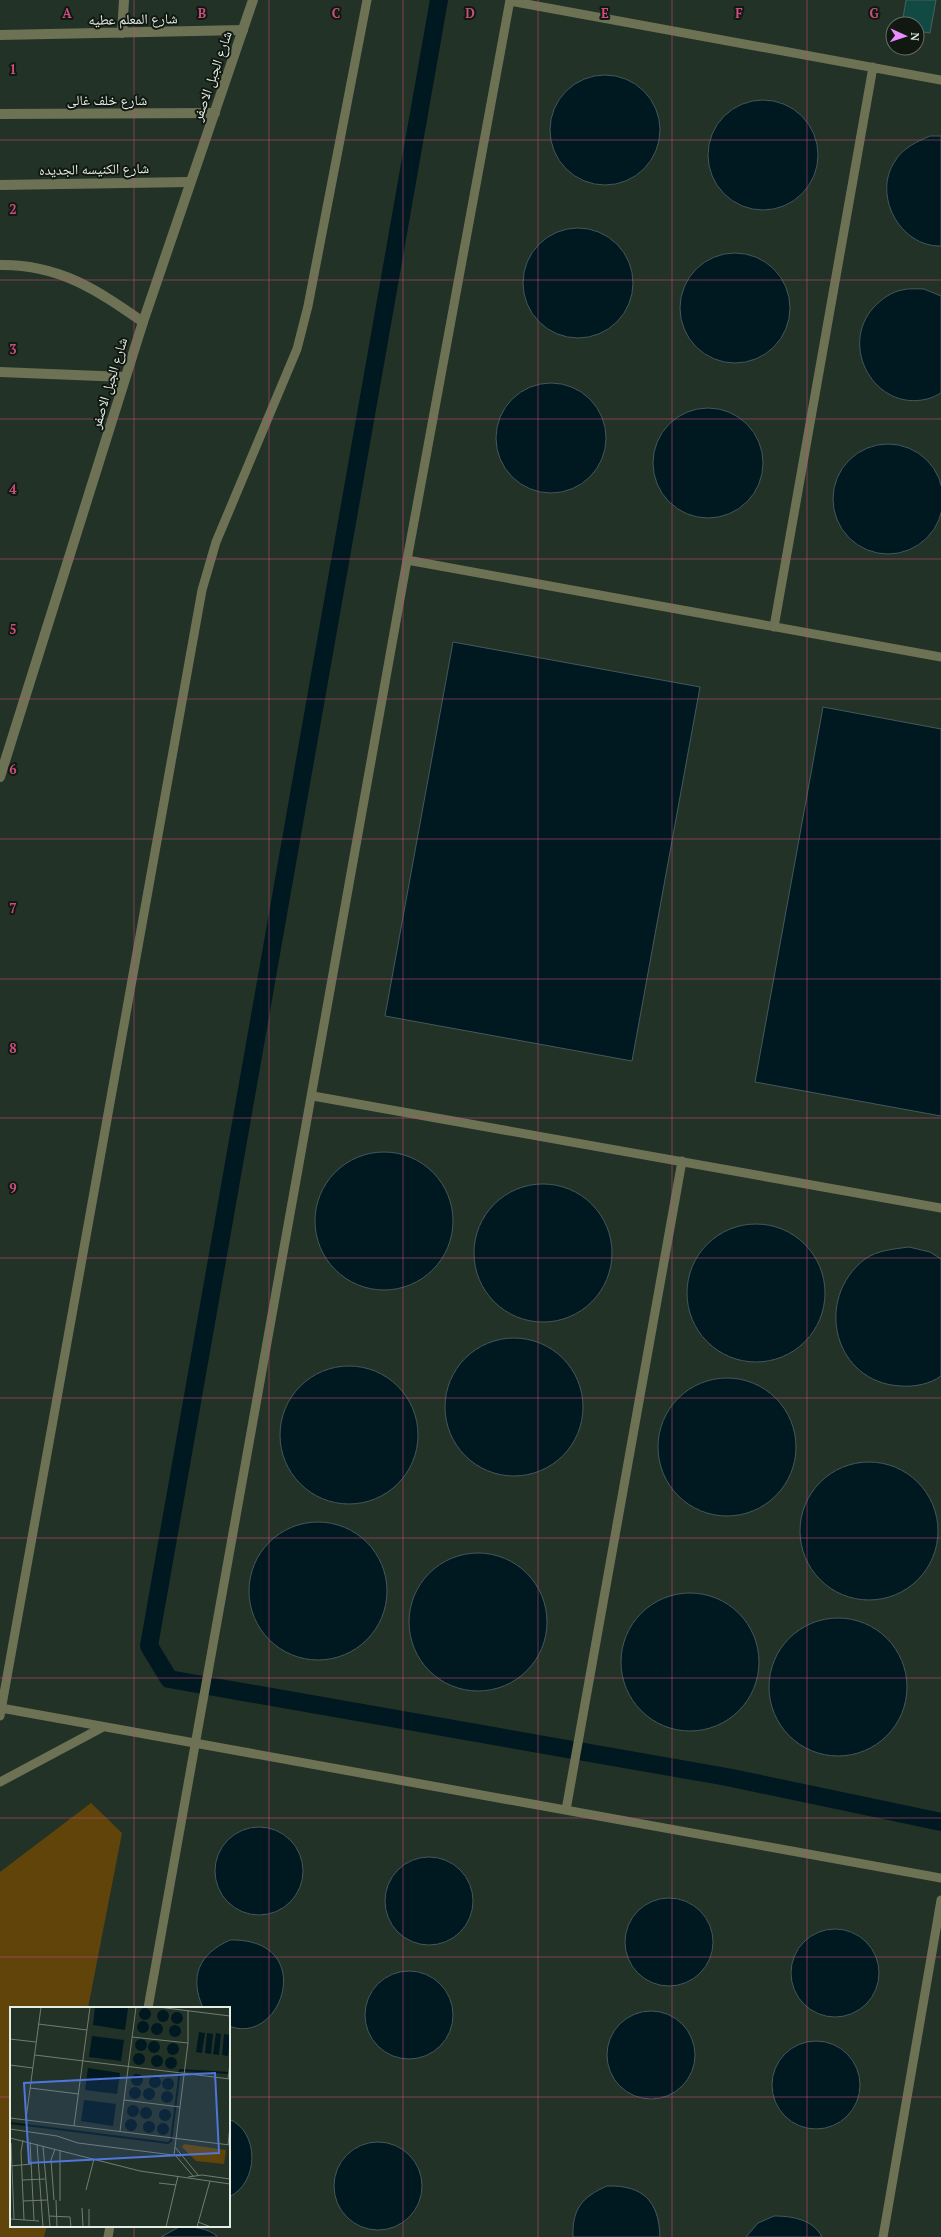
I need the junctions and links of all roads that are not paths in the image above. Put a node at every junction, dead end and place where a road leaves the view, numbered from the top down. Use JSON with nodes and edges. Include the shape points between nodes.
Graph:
{"nodes":[{"id":1,"x":124,"y":0,"type":"edge"},
{"id":2,"x":253,"y":0,"type":"edge"},
{"id":3,"x":368,"y":0,"type":"edge"},
{"id":4,"x":510,"y":1,"type":"edge"},
{"id":5,"x":243,"y":30,"type":"junction"},
{"id":6,"x":122,"y":33,"type":"junction"},
{"id":7,"x":0,"y":35,"type":"edge"},
{"id":8,"x":873,"y":67,"type":"junction"},
{"id":9,"x":941,"y":80,"type":"edge"},
{"id":10,"x":215,"y":113,"type":"junction"},
{"id":11,"x":0,"y":114,"type":"edge"},
{"id":12,"x":189,"y":182,"type":"junction"},
{"id":13,"x":0,"y":184,"type":"edge"},
{"id":14,"x":0,"y":265,"type":"edge"},
{"id":15,"x":143,"y":322,"type":"junction"},
{"id":16,"x":0,"y":372,"type":"edge"},
{"id":17,"x":125,"y":377,"type":"junction"},
{"id":18,"x":407,"y":560,"type":"junction"},
{"id":19,"x":774,"y":627,"type":"junction"},
{"id":20,"x":941,"y":657,"type":"edge"},
{"id":21,"x":2,"y":764,"type":"edge"},
{"id":22,"x":0,"y":777,"type":"edge"},
{"id":23,"x":313,"y":1096,"type":"junction"},
{"id":24,"x":682,"y":1161,"type":"junction"},
{"id":25,"x":941,"y":1208,"type":"edge"},
{"id":26,"x":0,"y":1712,"type":"edge"},
{"id":27,"x":103,"y":1727,"type":"junction"},
{"id":28,"x":196,"y":1743,"type":"junction"},
{"id":29,"x":0,"y":1782,"type":"edge"},
{"id":30,"x":566,"y":1810,"type":"junction"},
{"id":31,"x":941,"y":1878,"type":"edge"},
{"id":32,"x":941,"y":1900,"type":"edge"},
{"id":33,"x":148,"y":2007,"type":"edge"},
{"id":34,"x":110,"y":2227,"type":"edge"},
{"id":35,"x":108,"y":2237,"type":"edge"},
{"id":36,"x":883,"y":2237,"type":"edge"}],
"edges":[{"from":1,"to":6,"type":"street"},
{"from":2,"to":5,"type":"street","name":"شارع الجبل الاصفر"},
{"from":3,"to":26,"type":"lane","via":[[308,306],[297,349],[216,542],[202,590]]},
{"from":4,"to":8,"type":"lane"},
{"from":4,"to":18,"type":"lane"},
{"from":5,"to":6,"type":"street","name":"شارع المعلم عطيه"},
{"from":5,"to":10,"type":"street","name":"شارع الجبل الاصفر"},
{"from":6,"to":7,"type":"street","name":"شارع المعلم عطيه"},
{"from":8,"to":9,"type":"lane"},
{"from":8,"to":19,"type":"lane"},
{"from":10,"to":11,"type":"street","name":"شارع خلف غالى"},
{"from":10,"to":12,"type":"street","name":"شارع الجبل الاصفر"},
{"from":12,"to":13,"type":"street","name":"شارع الكنيسه الجديده"},
{"from":12,"to":15,"type":"street","name":"شارع الجبل الاصفر"},
{"from":14,"to":15,"type":"street","via":[[42,268],[67,276],[100,292]]},
{"from":15,"to":17,"type":"street","name":"شارع الجبل الاصفر"},
{"from":16,"to":17,"type":"street"},
{"from":17,"to":21,"type":"street","name":"شارع الجبل الاصفر"},
{"from":18,"to":19,"type":"lane"},
{"from":18,"to":23,"type":"lane"},
{"from":19,"to":20,"type":"lane"},
{"from":21,"to":22,"type":"street","name":"شارع الجبل الاصفر"},
{"from":23,"to":24,"type":"lane"},
{"from":23,"to":28,"type":"lane"},
{"from":24,"to":25,"type":"lane"},
{"from":24,"to":30,"type":"lane"},
{"from":26,"to":27,"type":"lane"},
{"from":27,"to":28,"type":"lane"},
{"from":27,"to":29,"type":"lane"},
{"from":28,"to":30,"type":"lane"},
{"from":28,"to":33,"type":"lane"},
{"from":30,"to":31,"type":"lane"},
{"from":32,"to":36,"type":"lane"},
{"from":34,"to":35,"type":"lane"}]}
